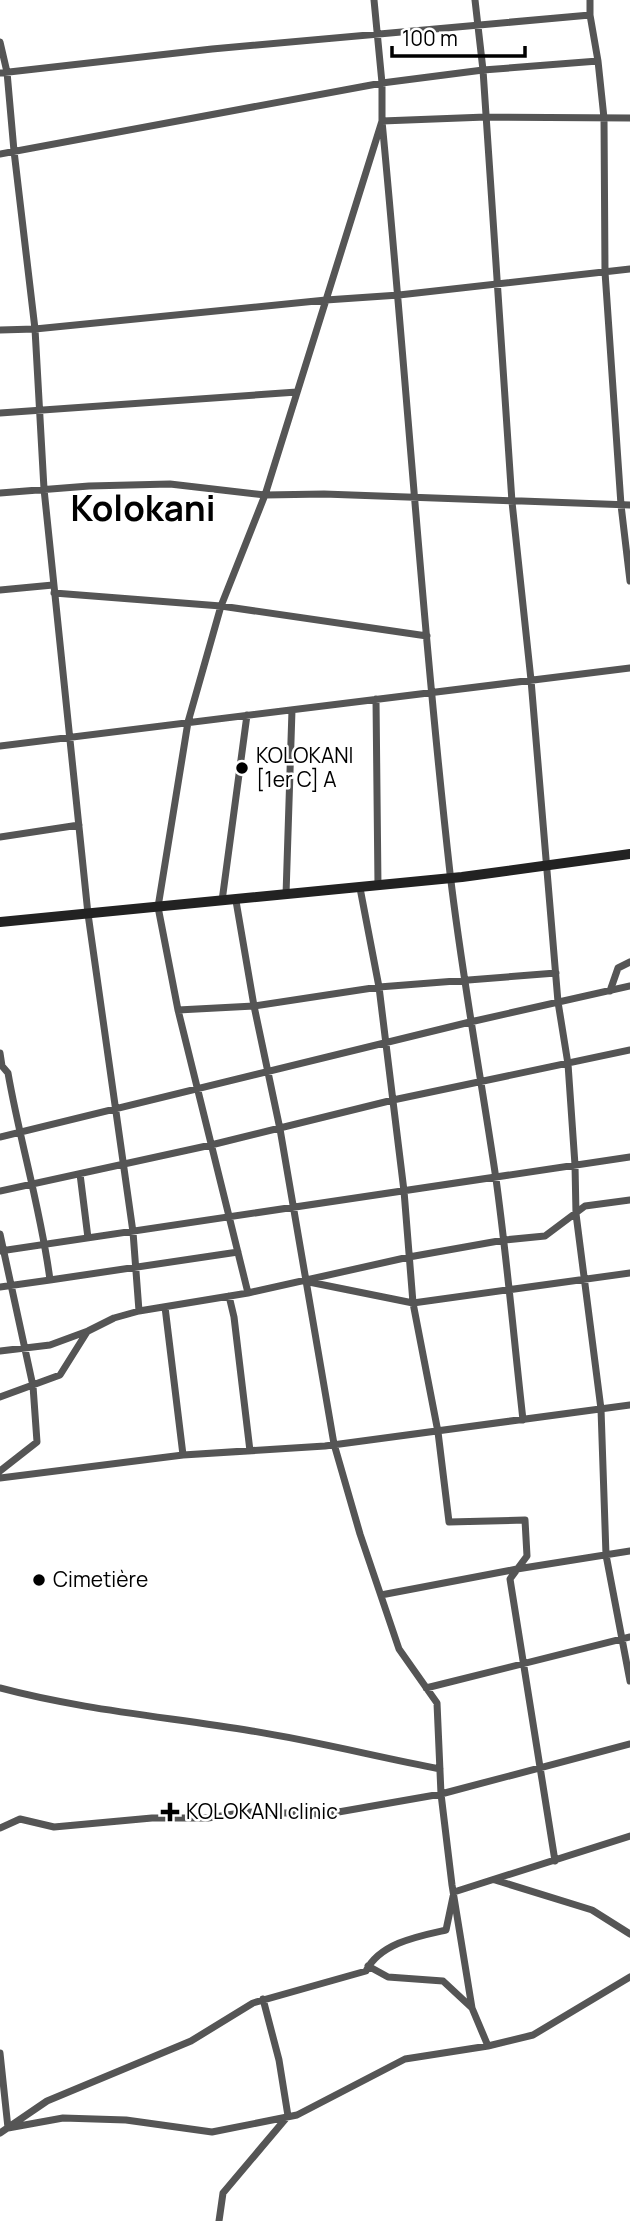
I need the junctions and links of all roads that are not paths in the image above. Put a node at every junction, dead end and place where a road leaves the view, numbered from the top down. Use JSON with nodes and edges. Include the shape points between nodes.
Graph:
{"nodes":[{"id":1,"x":374,"y":0,"type":"edge"},
{"id":2,"x":475,"y":0,"type":"edge"},
{"id":3,"x":590,"y":0,"type":"edge"},
{"id":4,"x":590,"y":15,"type":"junction"},
{"id":5,"x":479,"y":26,"type":"junction"},
{"id":6,"x":377,"y":35,"type":"junction"},
{"id":7,"x":0,"y":42,"type":"edge"},
{"id":8,"x":598,"y":61,"type":"junction"},
{"id":9,"x":483,"y":70,"type":"junction"},
{"id":10,"x":3,"y":72,"type":"edge"},
{"id":11,"x":382,"y":83,"type":"junction"},
{"id":12,"x":486,"y":117,"type":"junction"},
{"id":13,"x":604,"y":118,"type":"junction"},
{"id":14,"x":630,"y":118,"type":"edge"},
{"id":15,"x":382,"y":121,"type":"junction"},
{"id":16,"x":14,"y":151,"type":"junction"},
{"id":17,"x":0,"y":154,"type":"edge"},
{"id":18,"x":630,"y":269,"type":"edge"},
{"id":19,"x":605,"y":272,"type":"junction"},
{"id":20,"x":499,"y":284,"type":"junction"},
{"id":21,"x":399,"y":295,"type":"junction"},
{"id":22,"x":326,"y":300,"type":"junction"},
{"id":23,"x":35,"y":329,"type":"junction"},
{"id":24,"x":0,"y":330,"type":"edge"},
{"id":25,"x":297,"y":392,"type":"junction"},
{"id":26,"x":38,"y":411,"type":"junction"},
{"id":27,"x":0,"y":413,"type":"edge"},
{"id":28,"x":44,"y":489,"type":"junction"},
{"id":29,"x":0,"y":493,"type":"edge"},
{"id":30,"x":265,"y":495,"type":"junction"},
{"id":31,"x":415,"y":499,"type":"junction"},
{"id":32,"x":512,"y":502,"type":"junction"},
{"id":33,"x":626,"y":505,"type":"edge"},
{"id":34,"x":630,"y":582,"type":"edge"},
{"id":35,"x":53,"y":589,"type":"junction"},
{"id":36,"x":0,"y":590,"type":"edge"},
{"id":37,"x":221,"y":606,"type":"junction"},
{"id":38,"x":427,"y":636,"type":"junction"},
{"id":39,"x":630,"y":667,"type":"edge"},
{"id":40,"x":531,"y":680,"type":"junction"},
{"id":41,"x":430,"y":693,"type":"junction"},
{"id":42,"x":376,"y":699,"type":"junction"},
{"id":43,"x":292,"y":710,"type":"junction"},
{"id":44,"x":247,"y":715,"type":"junction"},
{"id":45,"x":188,"y":722,"type":"junction"},
{"id":46,"x":70,"y":736,"type":"junction"},
{"id":47,"x":0,"y":746,"type":"edge"},
{"id":48,"x":79,"y":825,"type":"junction"},
{"id":49,"x":0,"y":837,"type":"edge"},
{"id":50,"x":630,"y":854,"type":"edge"},
{"id":51,"x":547,"y":866,"type":"junction"},
{"id":52,"x":451,"y":879,"type":"junction"},
{"id":53,"x":378,"y":886,"type":"junction"},
{"id":54,"x":360,"y":888,"type":"junction"},
{"id":55,"x":286,"y":895,"type":"junction"},
{"id":56,"x":222,"y":901,"type":"junction"},
{"id":57,"x":236,"y":901,"type":"junction"},
{"id":58,"x":158,"y":907,"type":"junction"},
{"id":59,"x":88,"y":914,"type":"junction"},
{"id":60,"x":0,"y":922,"type":"edge"},
{"id":61,"x":630,"y":962,"type":"edge"},
{"id":62,"x":556,"y":973,"type":"junction"},
{"id":63,"x":464,"y":982,"type":"junction"},
{"id":64,"x":630,"y":986,"type":"edge"},
{"id":65,"x":379,"y":987,"type":"junction"},
{"id":66,"x":610,"y":991,"type":"junction"},
{"id":67,"x":558,"y":1002,"type":"junction"},
{"id":68,"x":254,"y":1006,"type":"junction"},
{"id":69,"x":178,"y":1010,"type":"junction"},
{"id":70,"x":470,"y":1022,"type":"junction"},
{"id":71,"x":386,"y":1043,"type":"junction"},
{"id":72,"x":630,"y":1050,"type":"edge"},
{"id":73,"x":0,"y":1053,"type":"edge"},
{"id":74,"x":568,"y":1063,"type":"junction"},
{"id":75,"x":268,"y":1073,"type":"junction"},
{"id":76,"x":481,"y":1082,"type":"junction"},
{"id":77,"x":196,"y":1088,"type":"junction"},
{"id":78,"x":393,"y":1100,"type":"junction"},
{"id":79,"x":115,"y":1109,"type":"junction"},
{"id":80,"x":280,"y":1129,"type":"junction"},
{"id":81,"x":18,"y":1132,"type":"junction"},
{"id":82,"x":0,"y":1137,"type":"edge"},
{"id":83,"x":211,"y":1145,"type":"junction"},
{"id":84,"x":630,"y":1157,"type":"edge"},
{"id":85,"x":124,"y":1164,"type":"junction"},
{"id":86,"x":575,"y":1165,"type":"junction"},
{"id":87,"x":80,"y":1174,"type":"junction"},
{"id":88,"x":496,"y":1177,"type":"junction"},
{"id":89,"x":31,"y":1184,"type":"junction"},
{"id":90,"x":0,"y":1191,"type":"edge"},
{"id":91,"x":404,"y":1191,"type":"junction"},
{"id":92,"x":630,"y":1200,"type":"edge"},
{"id":93,"x":292,"y":1209,"type":"junction"},
{"id":94,"x":576,"y":1214,"type":"junction"},
{"id":95,"x":229,"y":1217,"type":"junction"},
{"id":96,"x":133,"y":1232,"type":"junction"},
{"id":97,"x":0,"y":1234,"type":"edge"},
{"id":98,"x":88,"y":1238,"type":"junction"},
{"id":99,"x":504,"y":1240,"type":"junction"},
{"id":100,"x":46,"y":1244,"type":"junction"},
{"id":101,"x":2,"y":1251,"type":"edge"},
{"id":102,"x":238,"y":1252,"type":"junction"},
{"id":103,"x":409,"y":1257,"type":"junction"},
{"id":104,"x":136,"y":1266,"type":"junction"},
{"id":105,"x":630,"y":1273,"type":"edge"},
{"id":106,"x":584,"y":1279,"type":"junction"},
{"id":107,"x":50,"y":1280,"type":"junction"},
{"id":108,"x":305,"y":1282,"type":"junction"},
{"id":109,"x":11,"y":1285,"type":"junction"},
{"id":110,"x":0,"y":1287,"type":"edge"},
{"id":111,"x":509,"y":1288,"type":"junction"},
{"id":112,"x":248,"y":1293,"type":"junction"},
{"id":113,"x":229,"y":1296,"type":"junction"},
{"id":114,"x":413,"y":1303,"type":"junction"},
{"id":115,"x":165,"y":1307,"type":"junction"},
{"id":116,"x":139,"y":1311,"type":"junction"},
{"id":117,"x":88,"y":1331,"type":"junction"},
{"id":118,"x":25,"y":1348,"type":"junction"},
{"id":119,"x":0,"y":1351,"type":"edge"},
{"id":120,"x":33,"y":1386,"type":"junction"},
{"id":121,"x":0,"y":1397,"type":"edge"},
{"id":122,"x":630,"y":1405,"type":"edge"},
{"id":123,"x":601,"y":1409,"type":"junction"},
{"id":124,"x":523,"y":1420,"type":"junction"},
{"id":125,"x":438,"y":1432,"type":"junction"},
{"id":126,"x":334,"y":1444,"type":"junction"},
{"id":127,"x":250,"y":1451,"type":"junction"},
{"id":128,"x":183,"y":1455,"type":"junction"},
{"id":129,"x":0,"y":1471,"type":"edge"},
{"id":130,"x":0,"y":1478,"type":"edge"},
{"id":131,"x":630,"y":1551,"type":"edge"},
{"id":132,"x":606,"y":1555,"type":"junction"},
{"id":133,"x":517,"y":1569,"type":"junction"},
{"id":134,"x":381,"y":1595,"type":"junction"},
{"id":135,"x":626,"y":1638,"type":"edge"},
{"id":136,"x":524,"y":1662,"type":"junction"},
{"id":137,"x":630,"y":1681,"type":"edge"},
{"id":138,"x":0,"y":1688,"type":"edge"},
{"id":139,"x":426,"y":1688,"type":"junction"},
{"id":140,"x":630,"y":1744,"type":"edge"},
{"id":141,"x":541,"y":1767,"type":"junction"},
{"id":142,"x":440,"y":1769,"type":"junction"},
{"id":143,"x":441,"y":1794,"type":"junction"},
{"id":144,"x":0,"y":1828,"type":"edge"},
{"id":145,"x":630,"y":1836,"type":"edge"},
{"id":146,"x":555,"y":1860,"type":"junction"},
{"id":147,"x":494,"y":1880,"type":"junction"},
{"id":148,"x":454,"y":1892,"type":"junction"},
{"id":149,"x":630,"y":1934,"type":"edge"},
{"id":150,"x":368,"y":1966,"type":"junction"},
{"id":151,"x":630,"y":1977,"type":"edge"},
{"id":152,"x":263,"y":2000,"type":"junction"},
{"id":153,"x":472,"y":2008,"type":"junction"},
{"id":154,"x":488,"y":2046,"type":"junction"},
{"id":155,"x":0,"y":2053,"type":"edge"},
{"id":156,"x":288,"y":2116,"type":"junction"},
{"id":157,"x":8,"y":2128,"type":"junction"},
{"id":158,"x":0,"y":2133,"type":"edge"},
{"id":159,"x":219,"y":2221,"type":"edge"}],
"edges":[{"from":1,"to":6,"type":"street"},
{"from":2,"to":5,"type":"street"},
{"from":3,"to":4,"type":"street"},
{"from":4,"to":5,"type":"street"},
{"from":4,"to":8,"type":"street"},
{"from":5,"to":6,"type":"street"},
{"from":5,"to":9,"type":"street"},
{"from":6,"to":10,"type":"street"},
{"from":6,"to":11,"type":"street"},
{"from":7,"to":10,"type":"street"},
{"from":8,"to":9,"type":"street"},
{"from":8,"to":13,"type":"street"},
{"from":9,"to":11,"type":"street"},
{"from":9,"to":12,"type":"street"},
{"from":10,"to":16,"type":"street"},
{"from":11,"to":15,"type":"street"},
{"from":11,"to":16,"type":"street"},
{"from":12,"to":13,"type":"street"},
{"from":12,"to":15,"type":"street"},
{"from":12,"to":20,"type":"street"},
{"from":13,"to":14,"type":"street"},
{"from":13,"to":19,"type":"street"},
{"from":15,"to":21,"type":"street"},
{"from":15,"to":22,"type":"street"},
{"from":16,"to":17,"type":"street"},
{"from":16,"to":23,"type":"street"},
{"from":18,"to":19,"type":"street"},
{"from":19,"to":20,"type":"street"},
{"from":19,"to":33,"type":"street"},
{"from":20,"to":21,"type":"street"},
{"from":20,"to":32,"type":"street"},
{"from":21,"to":22,"type":"street"},
{"from":21,"to":31,"type":"street"},
{"from":22,"to":23,"type":"street"},
{"from":22,"to":25,"type":"street"},
{"from":23,"to":24,"type":"street"},
{"from":23,"to":26,"type":"street"},
{"from":25,"to":26,"type":"street"},
{"from":25,"to":30,"type":"street"},
{"from":26,"to":27,"type":"street"},
{"from":26,"to":28,"type":"street"},
{"from":28,"to":29,"type":"street"},
{"from":28,"to":30,"type":"street","via":[[170,484]]},
{"from":28,"to":35,"type":"street"},
{"from":30,"to":31,"type":"street"},
{"from":30,"to":37,"type":"street"},
{"from":31,"to":32,"type":"street"},
{"from":31,"to":38,"type":"street"},
{"from":32,"to":33,"type":"street"},
{"from":32,"to":40,"type":"street"},
{"from":33,"to":34,"type":"street"},
{"from":35,"to":36,"type":"street"},
{"from":35,"to":37,"type":"street"},
{"from":35,"to":46,"type":"street"},
{"from":37,"to":38,"type":"street"},
{"from":37,"to":45,"type":"street"},
{"from":38,"to":41,"type":"street"},
{"from":39,"to":40,"type":"street"},
{"from":40,"to":41,"type":"street"},
{"from":40,"to":51,"type":"street"},
{"from":41,"to":42,"type":"street"},
{"from":41,"to":52,"type":"street"},
{"from":42,"to":43,"type":"street"},
{"from":42,"to":53,"type":"street"},
{"from":43,"to":44,"type":"street"},
{"from":43,"to":55,"type":"street"},
{"from":44,"to":45,"type":"street"},
{"from":44,"to":56,"type":"street"},
{"from":45,"to":46,"type":"street"},
{"from":45,"to":58,"type":"street"},
{"from":46,"to":47,"type":"street"},
{"from":46,"to":48,"type":"street"},
{"from":48,"to":49,"type":"street"},
{"from":48,"to":59,"type":"street"},
{"from":50,"to":51,"type":"street"},
{"from":51,"to":52,"type":"street"},
{"from":51,"to":62,"type":"street"},
{"from":52,"to":53,"type":"street"},
{"from":52,"to":63,"type":"street"},
{"from":53,"to":54,"type":"street"},
{"from":54,"to":55,"type":"street"},
{"from":54,"to":65,"type":"street"},
{"from":55,"to":57,"type":"street"},
{"from":56,"to":57,"type":"street"},
{"from":56,"to":58,"type":"street"},
{"from":57,"to":68,"type":"street"},
{"from":58,"to":59,"type":"street"},
{"from":58,"to":69,"type":"street"},
{"from":59,"to":60,"type":"street"},
{"from":59,"to":79,"type":"street"},
{"from":61,"to":66,"type":"street","via":[[618,968]]},
{"from":62,"to":63,"type":"street"},
{"from":62,"to":67,"type":"street"},
{"from":63,"to":65,"type":"street"},
{"from":63,"to":70,"type":"street"},
{"from":64,"to":66,"type":"street"},
{"from":65,"to":68,"type":"street"},
{"from":65,"to":71,"type":"street"},
{"from":66,"to":67,"type":"street"},
{"from":67,"to":70,"type":"street"},
{"from":67,"to":74,"type":"street"},
{"from":68,"to":69,"type":"street"},
{"from":68,"to":75,"type":"street"},
{"from":69,"to":77,"type":"street"},
{"from":70,"to":71,"type":"street"},
{"from":70,"to":76,"type":"street"},
{"from":71,"to":75,"type":"street"},
{"from":71,"to":78,"type":"street"},
{"from":72,"to":74,"type":"street"},
{"from":73,"to":81,"type":"street"},
{"from":74,"to":76,"type":"street"},
{"from":74,"to":86,"type":"street"},
{"from":75,"to":77,"type":"street"},
{"from":75,"to":80,"type":"street"},
{"from":76,"to":78,"type":"street"},
{"from":76,"to":88,"type":"street"},
{"from":77,"to":79,"type":"street"},
{"from":77,"to":83,"type":"street"},
{"from":78,"to":80,"type":"street"},
{"from":78,"to":91,"type":"street"},
{"from":79,"to":81,"type":"street"},
{"from":79,"to":85,"type":"street"},
{"from":80,"to":83,"type":"street"},
{"from":80,"to":93,"type":"street"},
{"from":81,"to":82,"type":"street"},
{"from":81,"to":89,"type":"street"},
{"from":83,"to":85,"type":"street"},
{"from":83,"to":95,"type":"street"},
{"from":84,"to":86,"type":"street"},
{"from":85,"to":87,"type":"street"},
{"from":85,"to":96,"type":"street"},
{"from":86,"to":88,"type":"street"},
{"from":86,"to":94,"type":"street"},
{"from":87,"to":89,"type":"street"},
{"from":87,"to":98,"type":"street"},
{"from":88,"to":91,"type":"street"},
{"from":88,"to":99,"type":"street"},
{"from":89,"to":90,"type":"street"},
{"from":89,"to":100,"type":"street"},
{"from":91,"to":93,"type":"street"},
{"from":91,"to":103,"type":"street"},
{"from":92,"to":94,"type":"street","via":[[585,1206]]},
{"from":93,"to":95,"type":"street"},
{"from":93,"to":108,"type":"street"},
{"from":94,"to":99,"type":"street","via":[[545,1236]]},
{"from":94,"to":106,"type":"street"},
{"from":95,"to":96,"type":"street"},
{"from":95,"to":102,"type":"street"},
{"from":96,"to":98,"type":"street"},
{"from":96,"to":104,"type":"street"},
{"from":97,"to":101,"type":"street"},
{"from":98,"to":100,"type":"street"},
{"from":99,"to":103,"type":"street"},
{"from":99,"to":111,"type":"street"},
{"from":100,"to":101,"type":"street"},
{"from":100,"to":107,"type":"street"},
{"from":101,"to":109,"type":"street"},
{"from":102,"to":104,"type":"street"},
{"from":102,"to":112,"type":"street"},
{"from":103,"to":108,"type":"street"},
{"from":103,"to":114,"type":"street"},
{"from":104,"to":107,"type":"street"},
{"from":104,"to":116,"type":"street"},
{"from":105,"to":106,"type":"street"},
{"from":106,"to":111,"type":"street"},
{"from":106,"to":123,"type":"street"},
{"from":107,"to":109,"type":"street"},
{"from":108,"to":112,"type":"street"},
{"from":108,"to":114,"type":"street"},
{"from":108,"to":126,"type":"street"},
{"from":109,"to":110,"type":"street"},
{"from":109,"to":118,"type":"street"},
{"from":111,"to":114,"type":"street"},
{"from":111,"to":124,"type":"street"},
{"from":112,"to":113,"type":"street"},
{"from":113,"to":115,"type":"street"},
{"from":113,"to":127,"type":"street"},
{"from":114,"to":125,"type":"street"},
{"from":115,"to":116,"type":"street"},
{"from":115,"to":128,"type":"street"},
{"from":116,"to":117,"type":"street"},
{"from":117,"to":118,"type":"street","via":[[50,1345]]},
{"from":117,"to":120,"type":"street","via":[[60,1375]]},
{"from":118,"to":119,"type":"street"},
{"from":118,"to":120,"type":"street"},
{"from":120,"to":121,"type":"street"},
{"from":120,"to":129,"type":"street","via":[[37,1442]]},
{"from":122,"to":123,"type":"street"},
{"from":123,"to":124,"type":"street"},
{"from":123,"to":132,"type":"street"},
{"from":124,"to":125,"type":"street"},
{"from":125,"to":126,"type":"street"},
{"from":125,"to":133,"type":"street","via":[[449,1522],[525,1520],[527,1556]]},
{"from":126,"to":127,"type":"street"},
{"from":126,"to":134,"type":"street"},
{"from":127,"to":128,"type":"street"},
{"from":128,"to":130,"type":"street"},
{"from":131,"to":132,"type":"street"},
{"from":132,"to":133,"type":"street"},
{"from":132,"to":135,"type":"street"},
{"from":133,"to":134,"type":"street"},
{"from":133,"to":136,"type":"street","via":[[510,1579]]},
{"from":134,"to":139,"type":"street","via":[[399,1649]]},
{"from":135,"to":136,"type":"street"},
{"from":135,"to":137,"type":"street"},
{"from":136,"to":139,"type":"street"},
{"from":136,"to":141,"type":"street"},
{"from":138,"to":142,"type":"street","via":[[51,1702],[293,1738]]},
{"from":139,"to":142,"type":"street","via":[[437,1703]]},
{"from":140,"to":141,"type":"street"},
{"from":141,"to":143,"type":"street"},
{"from":141,"to":146,"type":"street"},
{"from":142,"to":143,"type":"street"},
{"from":143,"to":144,"type":"street","via":[[327,1814],[247,1812],[54,1827],[20,1819]]},
{"from":143,"to":148,"type":"street"},
{"from":145,"to":146,"type":"street"},
{"from":146,"to":147,"type":"street"},
{"from":147,"to":148,"type":"street"},
{"from":147,"to":149,"type":"street","via":[[592,1910]]},
{"from":148,"to":150,"type":"street","via":[[446,1930],[391,1947]]},
{"from":148,"to":153,"type":"street"},
{"from":150,"to":152,"type":"street","via":[[366,1971]]},
{"from":150,"to":153,"type":"street","via":[[388,1977],[443,1980]]},
{"from":151,"to":154,"type":"street","via":[[533,2035]]},
{"from":152,"to":156,"type":"street"},
{"from":152,"to":157,"type":"street","via":[[191,2041],[47,2101]]},
{"from":153,"to":154,"type":"street"},
{"from":154,"to":156,"type":"street","via":[[405,2059]]},
{"from":155,"to":157,"type":"street"},
{"from":156,"to":157,"type":"street","via":[[212,2132],[126,2120],[63,2118]]},
{"from":156,"to":159,"type":"street","via":[[223,2193]]},
{"from":157,"to":158,"type":"street"}]}
